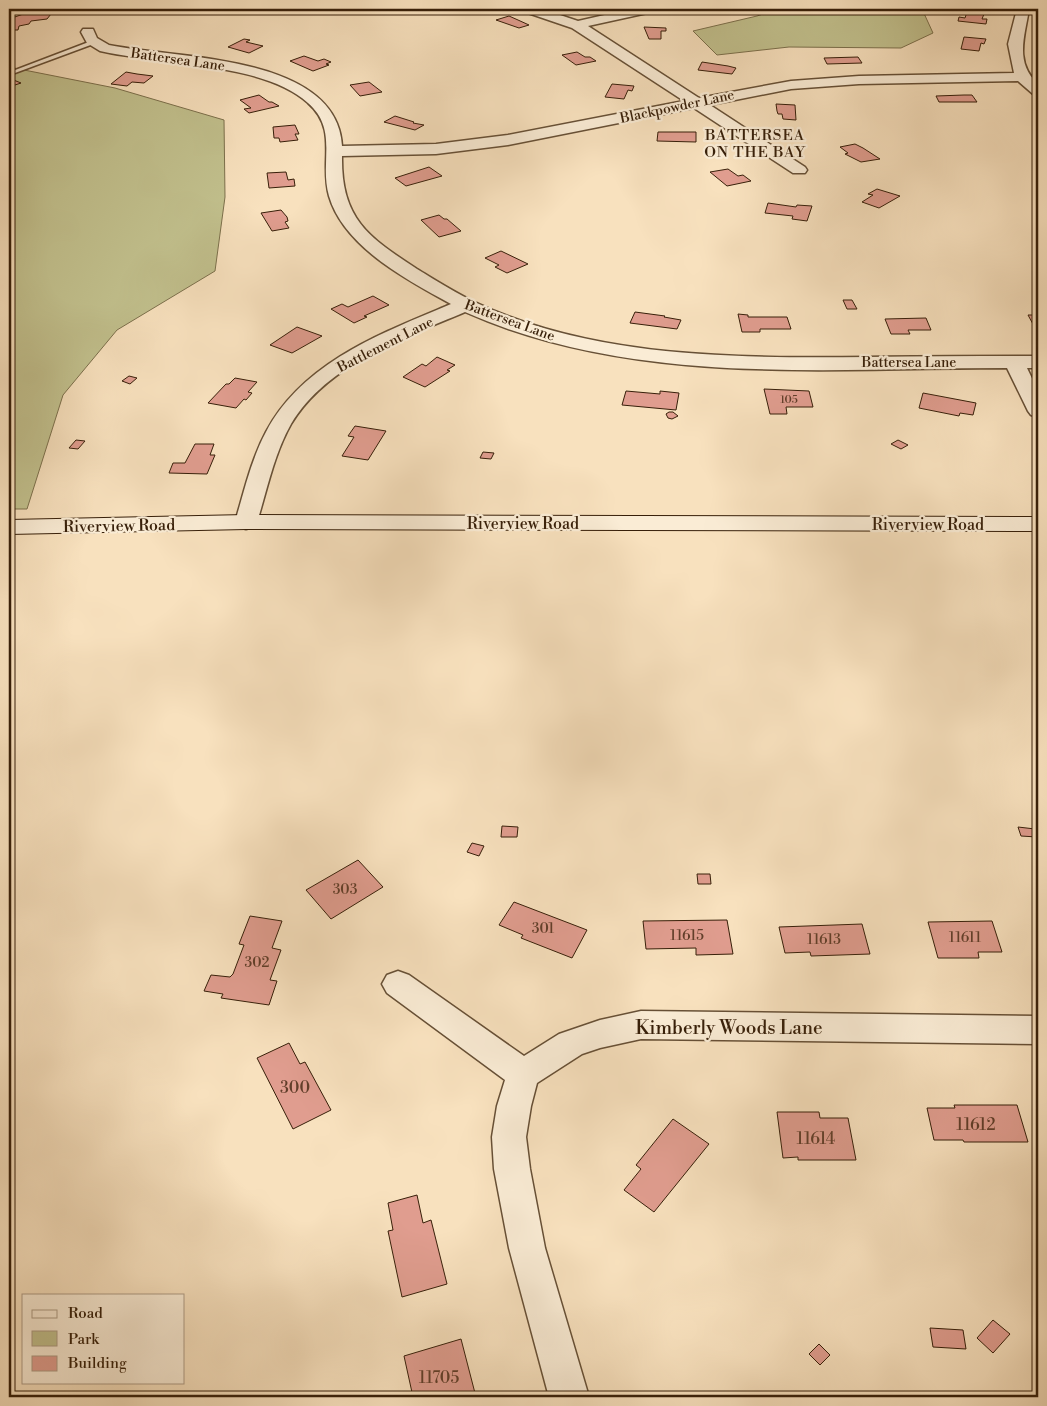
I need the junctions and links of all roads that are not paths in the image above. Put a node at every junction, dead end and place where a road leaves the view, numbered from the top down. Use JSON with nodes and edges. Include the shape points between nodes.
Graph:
{"nodes":[{"id":1,"x":530,"y":9,"type":"edge"},
{"id":2,"x":646,"y":9,"type":"edge"},
{"id":3,"x":1023,"y":9,"type":"edge"},
{"id":4,"x":577,"y":25,"type":"junction"},
{"id":5,"x":91,"y":37,"type":"joint"},
{"id":6,"x":13,"y":72,"type":"dead end"},
{"id":7,"x":1022,"y":77,"type":"junction"},
{"id":8,"x":1038,"y":91,"type":"edge"},
{"id":9,"x":697,"y":102,"type":"junction"},
{"id":10,"x":335,"y":151,"type":"junction"},
{"id":11,"x":799,"y":170,"type":"dead end"},
{"id":12,"x":465,"y":305,"type":"junction"},
{"id":13,"x":1014,"y":362,"type":"junction"},
{"id":14,"x":1038,"y":362,"type":"edge"},
{"id":15,"x":1038,"y":411,"type":"edge"},
{"id":16,"x":246,"y":522,"type":"junction"},
{"id":17,"x":1038,"y":524,"type":"edge"},
{"id":18,"x":9,"y":527,"type":"edge"},
{"id":19,"x":398,"y":984,"type":"dead end"},
{"id":20,"x":1038,"y":1030,"type":"edge"},
{"id":21,"x":523,"y":1074,"type":"junction"},
{"id":22,"x":569,"y":1397,"type":"edge"}],
"edges":[{"from":1,"to":4,"type":"street"},
{"from":2,"to":4,"type":"street"},
{"from":3,"to":7,"type":"street","via":[[1015,44]]},
{"from":4,"to":9,"type":"street"},
{"from":5,"to":6,"type":"lane"},
{"from":5,"to":10,"type":"street","name":"Battersea Lane","via":[[105,48],[232,66],[284,83],[308,97],[326,113],[334,134]]},
{"from":7,"to":8,"type":"street"},
{"from":7,"to":9,"type":"street","name":"Blackpowder Lane","via":[[825,82],[764,88]]},
{"from":9,"to":10,"type":"street","name":"Blackpowder Lane","via":[[554,132],[466,146]]},
{"from":9,"to":11,"type":"street"},
{"from":10,"to":12,"type":"street","name":"Battersea Lane","via":[[338,201],[350,222],[382,253]]},
{"from":12,"to":13,"type":"street","name":"Battersea Lane","via":[[569,341],[676,359],[789,363]]},
{"from":12,"to":16,"type":"street","name":"Battlement Lane","via":[[351,359],[303,396],[282,421],[272,442]]},
{"from":13,"to":14,"type":"street","name":"Battersea Lane"},
{"from":13,"to":15,"type":"street"},
{"from":16,"to":17,"type":"street","name":"Riverview Road"},
{"from":16,"to":18,"type":"street","name":"Riverview Road"},
{"from":19,"to":21,"type":"street"},
{"from":20,"to":21,"type":"street","name":"Kimberly Woods Lane","via":[[641,1025],[570,1044]]},
{"from":21,"to":22,"type":"street","via":[[509,1137],[512,1169],[527,1248]]}]}
